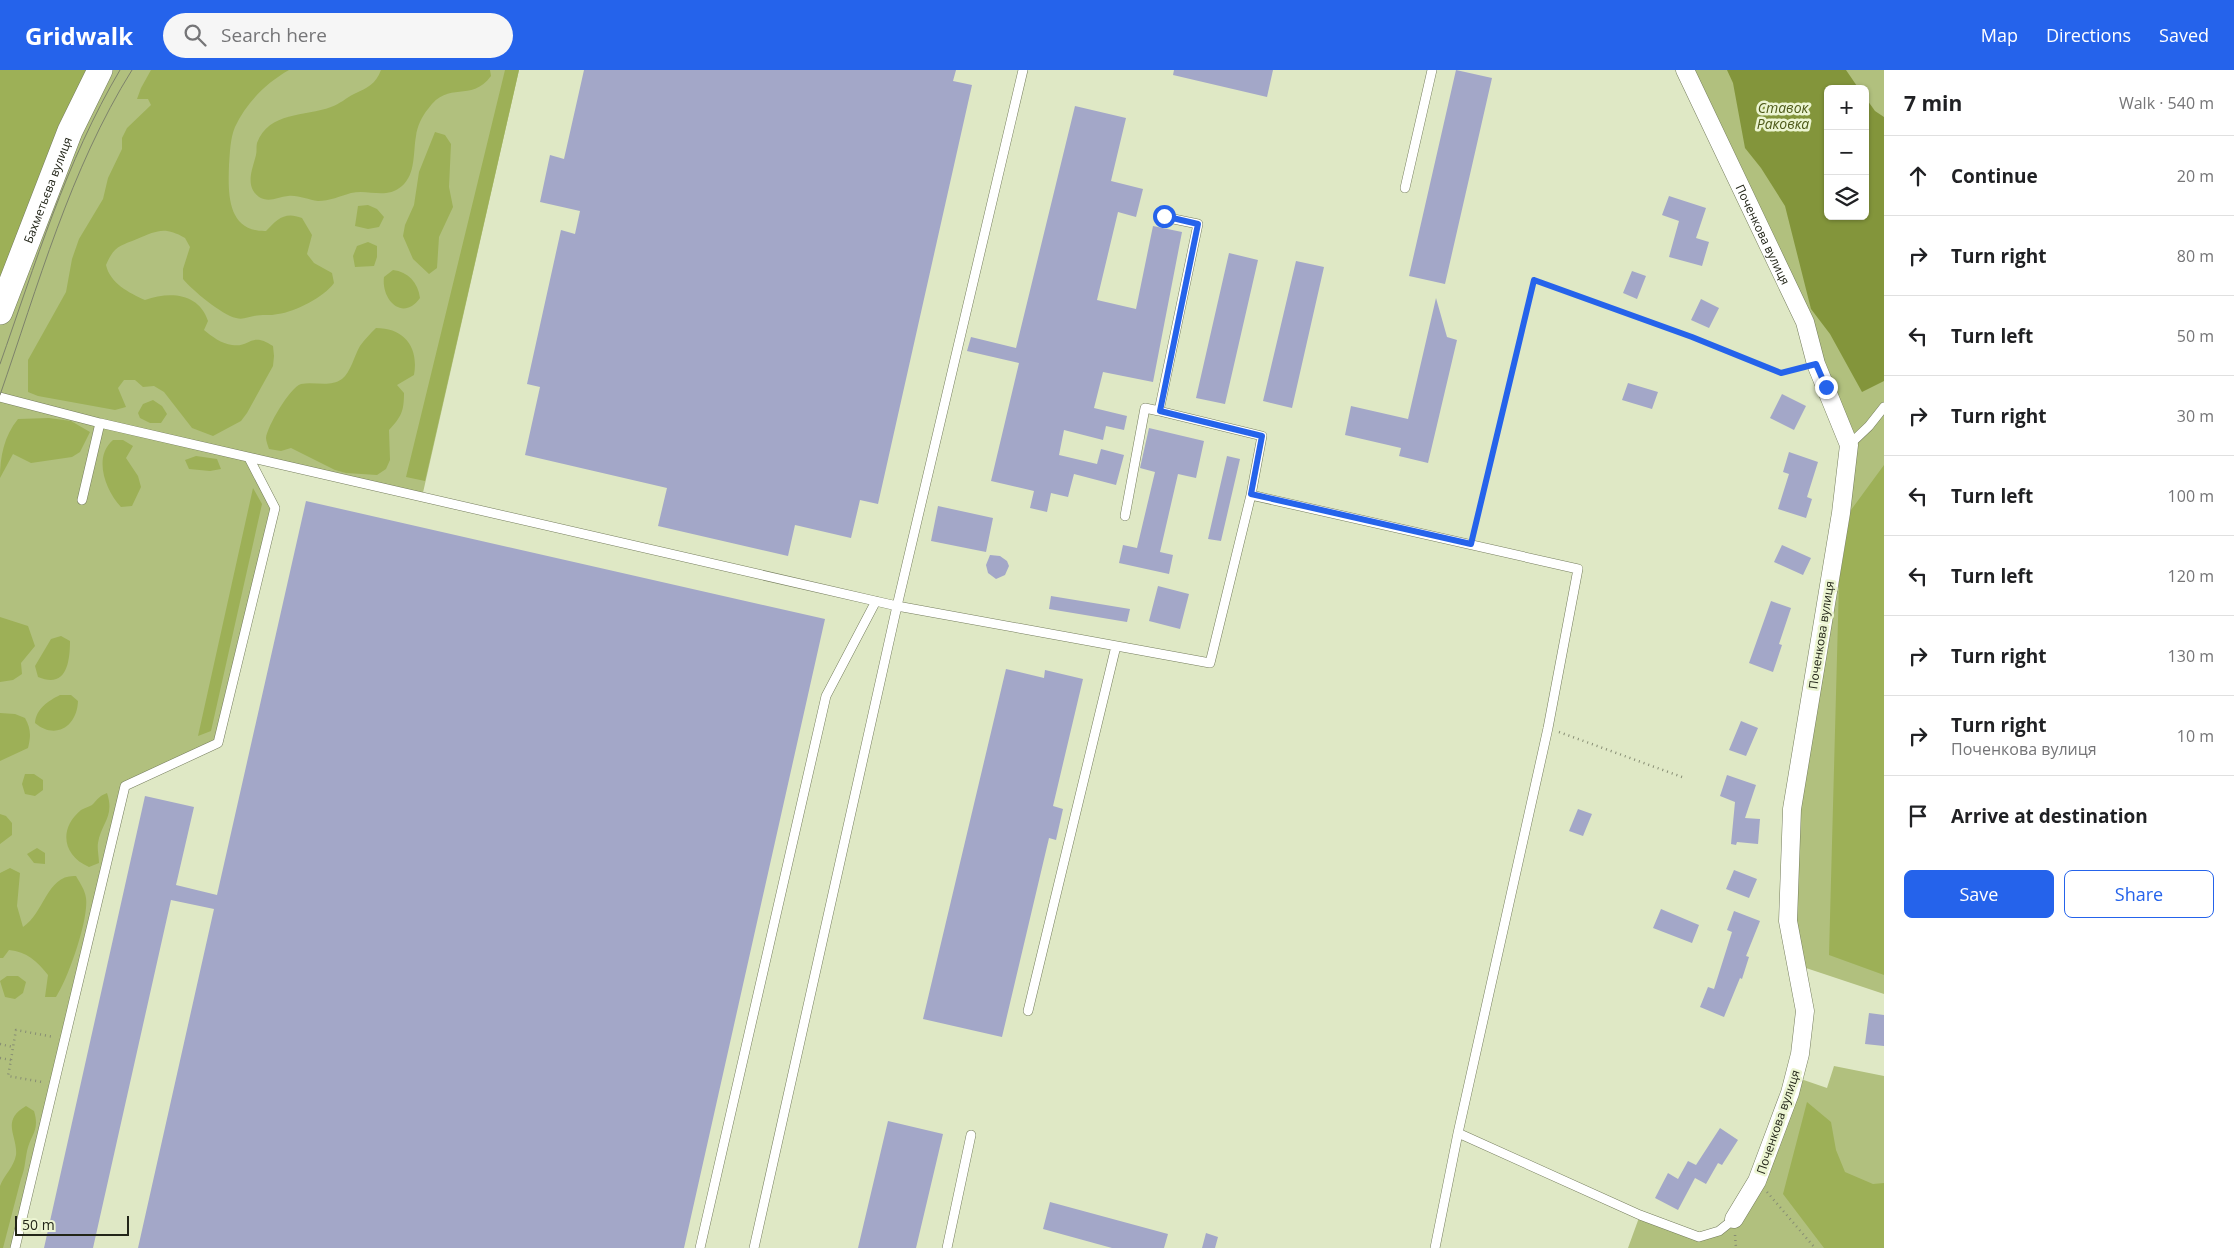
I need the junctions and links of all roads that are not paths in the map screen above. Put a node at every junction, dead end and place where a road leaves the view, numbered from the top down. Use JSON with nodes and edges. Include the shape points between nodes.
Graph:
{"nodes":[{"id":1,"x":100,"y":70,"type":"edge"},
{"id":2,"x":1023,"y":70,"type":"edge"},
{"id":3,"x":1432,"y":70,"type":"edge"},
{"id":4,"x":1685,"y":70,"type":"edge"},
{"id":5,"x":1405,"y":188,"type":"dead end"},
{"id":6,"x":1164,"y":216,"type":"dead end"},
{"id":7,"x":0,"y":312,"type":"edge"},
{"id":8,"x":0,"y":397,"type":"edge"},
{"id":9,"x":1884,"y":407,"type":"edge"},
{"id":10,"x":1160,"y":411,"type":"junction"},
{"id":11,"x":100,"y":423,"type":"junction"},
{"id":12,"x":1849,"y":445,"type":"junction"},
{"id":13,"x":249,"y":458,"type":"junction"},
{"id":14,"x":1251,"y":494,"type":"junction"},
{"id":15,"x":82,"y":500,"type":"dead end"},
{"id":16,"x":1125,"y":516,"type":"dead end"},
{"id":17,"x":876,"y":602,"type":"junction"},
{"id":18,"x":897,"y":606,"type":"junction"},
{"id":19,"x":1116,"y":646,"type":"junction"},
{"id":20,"x":1028,"y":1011,"type":"dead end"},
{"id":21,"x":1458,"y":1133,"type":"junction"},
{"id":22,"x":971,"y":1135,"type":"dead end"},
{"id":23,"x":1734,"y":1220,"type":"joint"},
{"id":24,"x":15,"y":1248,"type":"edge"},
{"id":25,"x":700,"y":1248,"type":"edge"},
{"id":26,"x":754,"y":1248,"type":"edge"},
{"id":27,"x":947,"y":1248,"type":"edge"},
{"id":28,"x":1435,"y":1248,"type":"edge"}],
"edges":[{"from":1,"to":7,"type":"main road","name":"Бахметьєва вулиця","via":[[70,131]]},
{"from":2,"to":18,"type":"lane"},
{"from":3,"to":5,"type":"lane"},
{"from":4,"to":12,"type":"street","name":"Поченкова вулиця","via":[[1805,322],[1816,364]]},
{"from":6,"to":10,"type":"lane","via":[[1198,224]]},
{"from":8,"to":11,"type":"lane"},
{"from":9,"to":12,"type":"lane","via":[[1870,426]]},
{"from":10,"to":14,"type":"lane","via":[[1262,436]]},
{"from":10,"to":16,"type":"lane","via":[[1145,408]]},
{"from":11,"to":13,"type":"lane"},
{"from":11,"to":15,"type":"lane"},
{"from":12,"to":23,"type":"street","name":"Поченкова вулиця","via":[[1841,513],[1792,809],[1788,921],[1805,1011],[1800,1054],[1790,1093],[1757,1181]]},
{"from":13,"to":17,"type":"lane"},
{"from":13,"to":24,"type":"lane","via":[[275,508],[218,743],[125,786]]},
{"from":14,"to":19,"type":"lane","via":[[1210,663]]},
{"from":14,"to":21,"type":"lane","via":[[1578,569],[1548,728]]},
{"from":17,"to":18,"type":"lane"},
{"from":17,"to":25,"type":"lane","via":[[826,696]]},
{"from":18,"to":19,"type":"lane"},
{"from":18,"to":26,"type":"lane"},
{"from":19,"to":20,"type":"lane"},
{"from":21,"to":23,"type":"lane","via":[[1699,1238],[1719,1231]]},
{"from":21,"to":28,"type":"lane"},
{"from":22,"to":27,"type":"lane"}]}
